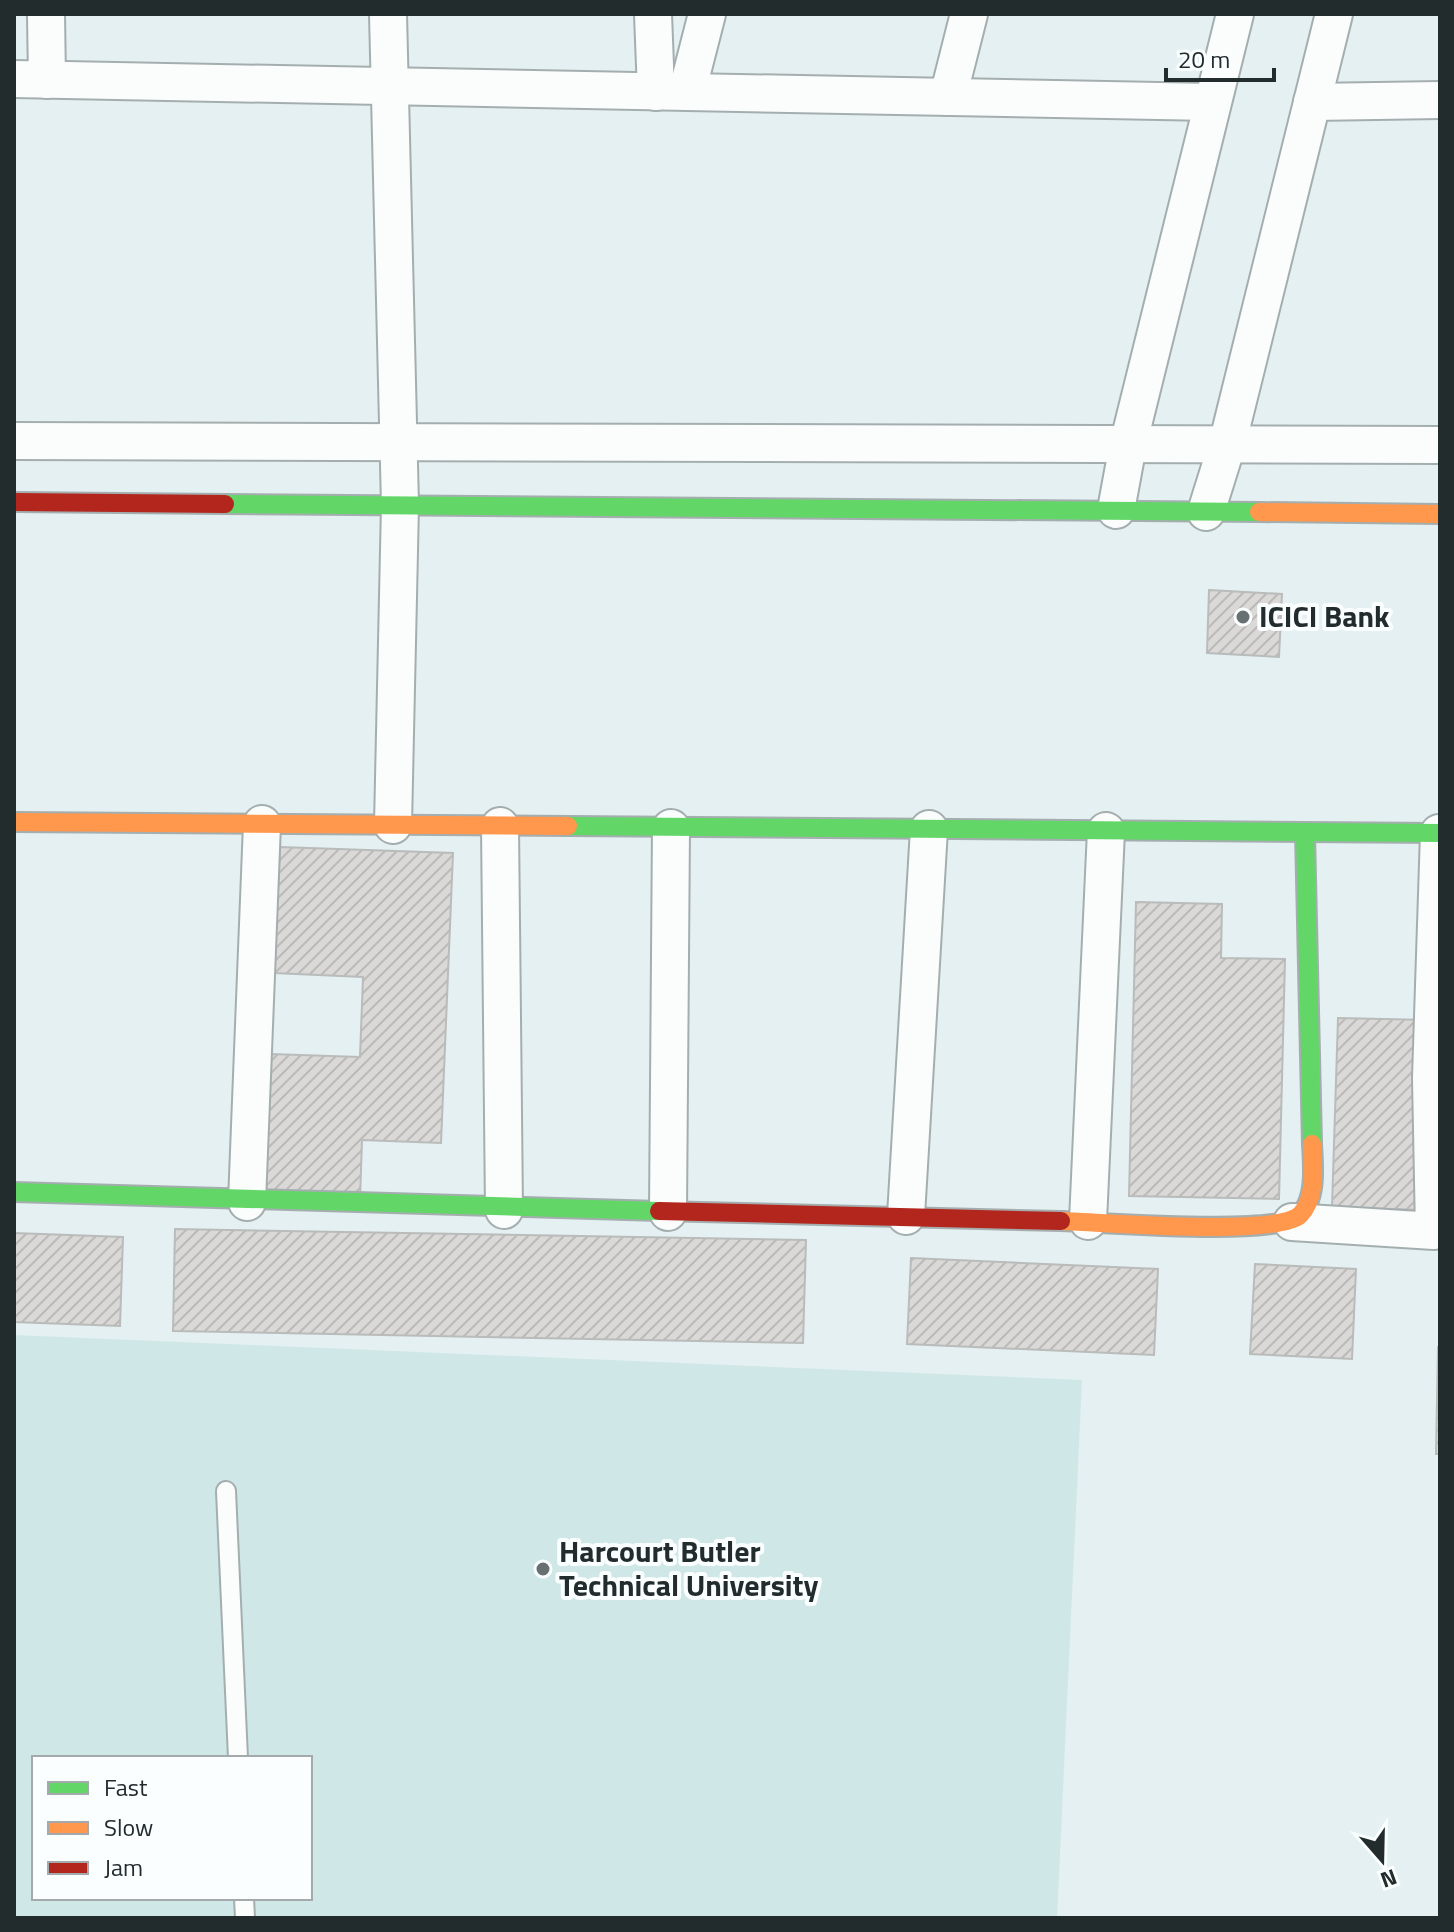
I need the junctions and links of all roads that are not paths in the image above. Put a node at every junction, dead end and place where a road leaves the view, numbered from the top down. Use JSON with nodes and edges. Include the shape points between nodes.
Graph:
{"nodes":[{"id":1,"x":46,"y":14,"type":"edge"},
{"id":2,"x":388,"y":14,"type":"edge"},
{"id":3,"x":653,"y":14,"type":"edge"},
{"id":4,"x":707,"y":14,"type":"edge"},
{"id":5,"x":969,"y":14,"type":"edge"},
{"id":6,"x":1235,"y":14,"type":"edge"},
{"id":7,"x":1334,"y":14,"type":"edge"},
{"id":8,"x":31,"y":80,"type":"edge"},
{"id":9,"x":390,"y":87,"type":"junction"},
{"id":10,"x":671,"y":92,"type":"junction"},
{"id":11,"x":948,"y":97,"type":"junction"},
{"id":12,"x":1440,"y":100,"type":"edge"},
{"id":13,"x":1211,"y":102,"type":"junction"},
{"id":14,"x":1312,"y":102,"type":"junction"},
{"id":15,"x":14,"y":441,"type":"edge"},
{"id":16,"x":397,"y":442,"type":"junction"},
{"id":17,"x":1128,"y":445,"type":"junction"},
{"id":18,"x":1227,"y":445,"type":"junction"},
{"id":19,"x":1440,"y":445,"type":"edge"},
{"id":20,"x":14,"y":502,"type":"edge"},
{"id":21,"x":400,"y":505,"type":"junction"},
{"id":22,"x":1116,"y":510,"type":"junction"},
{"id":23,"x":1206,"y":512,"type":"junction"},
{"id":24,"x":1440,"y":514,"type":"edge"},
{"id":25,"x":14,"y":822,"type":"edge"},
{"id":26,"x":262,"y":824,"type":"junction"},
{"id":27,"x":393,"y":825,"type":"junction"},
{"id":28,"x":500,"y":826,"type":"junction"},
{"id":29,"x":671,"y":828,"type":"junction"},
{"id":30,"x":929,"y":829,"type":"junction"},
{"id":31,"x":1106,"y":831,"type":"junction"},
{"id":32,"x":1305,"y":833,"type":"junction"},
{"id":33,"x":1439,"y":833,"type":"edge"},
{"id":34,"x":1436,"y":1078,"type":"edge"},
{"id":35,"x":14,"y":1192,"type":"edge"},
{"id":36,"x":247,"y":1202,"type":"junction"},
{"id":37,"x":504,"y":1210,"type":"junction"},
{"id":38,"x":668,"y":1212,"type":"junction"},
{"id":39,"x":906,"y":1216,"type":"junction"},
{"id":40,"x":1088,"y":1221,"type":"junction"},
{"id":41,"x":1292,"y":1222,"type":"junction"},
{"id":42,"x":226,"y":1491,"type":"dead end"},
{"id":43,"x":238,"y":1756,"type":"edge"}],
"edges":[{"from":1,"to":8,"type":"street"},
{"from":2,"to":9,"type":"street"},
{"from":3,"to":10,"type":"street"},
{"from":4,"to":10,"type":"street"},
{"from":5,"to":11,"type":"street"},
{"from":6,"to":13,"type":"street"},
{"from":7,"to":14,"type":"street"},
{"from":8,"to":9,"type":"street"},
{"from":9,"to":10,"type":"street"},
{"from":9,"to":16,"type":"street"},
{"from":10,"to":11,"type":"street"},
{"from":11,"to":13,"type":"street"},
{"from":12,"to":14,"type":"street"},
{"from":13,"to":17,"type":"street"},
{"from":14,"to":18,"type":"street"},
{"from":15,"to":16,"type":"street"},
{"from":16,"to":17,"type":"street"},
{"from":16,"to":21,"type":"street"},
{"from":17,"to":18,"type":"street"},
{"from":17,"to":22,"type":"street"},
{"from":18,"to":19,"type":"street"},
{"from":18,"to":23,"type":"street"},
{"from":20,"to":21,"type":"street"},
{"from":21,"to":22,"type":"street"},
{"from":21,"to":27,"type":"street"},
{"from":22,"to":23,"type":"street"},
{"from":23,"to":24,"type":"street"},
{"from":25,"to":26,"type":"street"},
{"from":26,"to":27,"type":"street"},
{"from":26,"to":36,"type":"street"},
{"from":27,"to":28,"type":"street"},
{"from":28,"to":29,"type":"street"},
{"from":28,"to":37,"type":"street"},
{"from":29,"to":30,"type":"street"},
{"from":29,"to":38,"type":"street"},
{"from":30,"to":31,"type":"street"},
{"from":30,"to":39,"type":"street"},
{"from":31,"to":32,"type":"street"},
{"from":31,"to":40,"type":"street"},
{"from":32,"to":33,"type":"street"},
{"from":32,"to":41,"type":"street","via":[[1313,1173],[1311,1198]]},
{"from":33,"to":34,"type":"street"},
{"from":34,"to":41,"type":"street","via":[[1434,1231]]},
{"from":35,"to":36,"type":"street"},
{"from":36,"to":37,"type":"street"},
{"from":37,"to":38,"type":"street"},
{"from":38,"to":39,"type":"street"},
{"from":39,"to":40,"type":"street"},
{"from":40,"to":41,"type":"street","via":[[1248,1227]]},
{"from":42,"to":43,"type":"lane"}]}
